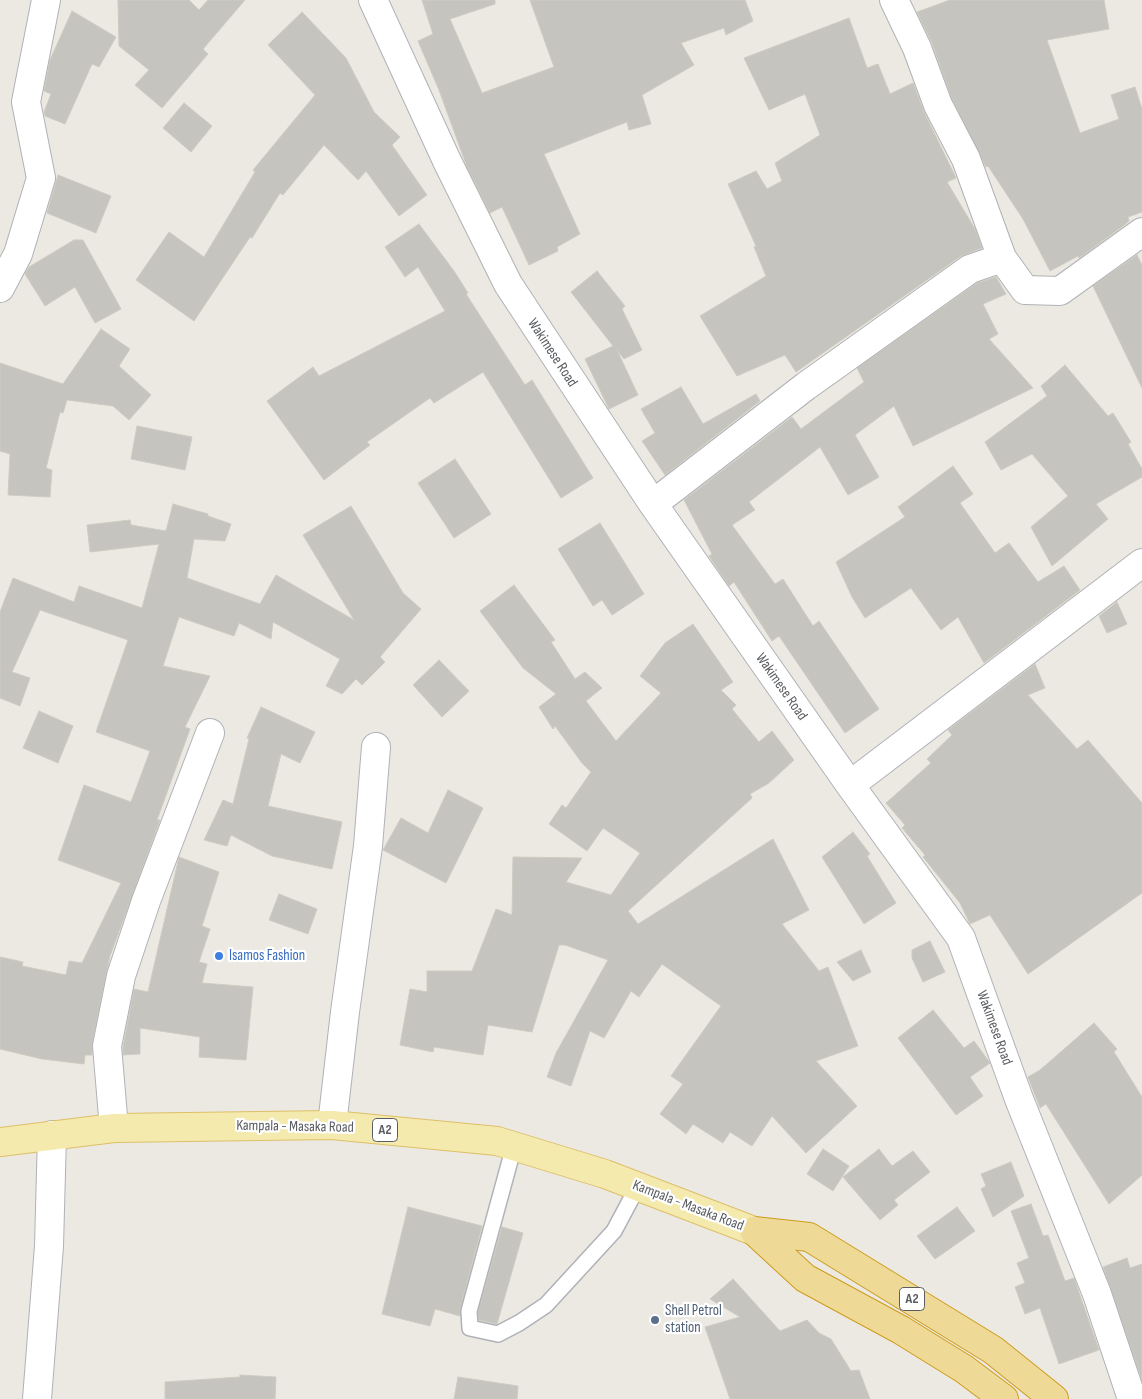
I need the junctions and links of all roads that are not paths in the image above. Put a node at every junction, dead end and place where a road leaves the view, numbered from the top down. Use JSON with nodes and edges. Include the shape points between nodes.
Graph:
{"nodes":[{"id":1,"x":46,"y":0,"type":"edge"},
{"id":2,"x":373,"y":0,"type":"edge"},
{"id":3,"x":894,"y":0,"type":"edge"},
{"id":4,"x":1142,"y":232,"type":"edge"},
{"id":5,"x":1002,"y":258,"type":"junction"},
{"id":6,"x":0,"y":288,"type":"edge"},
{"id":7,"x":653,"y":504,"type":"junction"},
{"id":8,"x":1142,"y":563,"type":"edge"},
{"id":9,"x":210,"y":733,"type":"dead end"},
{"id":10,"x":376,"y":747,"type":"dead end"},
{"id":11,"x":850,"y":785,"type":"junction"},
{"id":12,"x":332,"y":1125,"type":"junction"},
{"id":13,"x":114,"y":1128,"type":"junction"},
{"id":14,"x":52,"y":1135,"type":"junction"},
{"id":15,"x":0,"y":1142,"type":"edge"},
{"id":16,"x":514,"y":1146,"type":"junction"},
{"id":17,"x":638,"y":1186,"type":"junction"},
{"id":18,"x":754,"y":1231,"type":"junction"},
{"id":19,"x":36,"y":1399,"type":"edge"},
{"id":20,"x":1004,"y":1399,"type":"edge"},
{"id":21,"x":1054,"y":1399,"type":"edge"},
{"id":22,"x":1132,"y":1399,"type":"edge"}],
"edges":[{"from":1,"to":6,"type":"street","via":[[26,102],[41,178],[18,254]]},
{"from":2,"to":7,"type":"street","name":"Wakimese Road","via":[[508,284]]},
{"from":3,"to":5,"type":"street","via":[[917,48],[938,105],[966,159]]},
{"from":4,"to":5,"type":"street","via":[[1060,291],[1025,290]]},
{"from":5,"to":7,"type":"street","via":[[970,269],[806,386]]},
{"from":7,"to":11,"type":"street","name":"Wakimese Road"},
{"from":8,"to":11,"type":"street"},
{"from":9,"to":13,"type":"street","via":[[121,976],[108,1046]]},
{"from":10,"to":12,"type":"street","via":[[368,846]]},
{"from":11,"to":22,"type":"street","name":"Wakimese Road","via":[[961,938],[1019,1099],[1097,1294]]},
{"from":12,"to":13,"type":"main road","name":"Kampala - Masaka Road","number":"A2"},
{"from":12,"to":16,"type":"main road","name":"Kampala - Masaka Road","number":"A2","via":[[497,1141]]},
{"from":13,"to":14,"type":"main road","name":"Kampala - Masaka Road","number":"A2"},
{"from":14,"to":15,"type":"main road","name":"Kampala - Masaka Road","number":"A2"},
{"from":14,"to":19,"type":"street","via":[[50,1246]]},
{"from":16,"to":17,"type":"main road","name":"Kampala - Masaka Road","number":"A2"},
{"from":16,"to":17,"type":"lane","via":[[469,1311],[470,1328],[498,1334],[546,1305],[614,1232]]},
{"from":17,"to":18,"type":"main road","name":"Kampala - Masaka Road","number":"A2"},
{"from":18,"to":20,"type":"highway","name":"Kampala - Masaka Road","number":"A2","via":[[805,1278],[901,1330],[964,1369]]},
{"from":18,"to":21,"type":"highway","name":"Kampala - Masaka Road","number":"A2","via":[[809,1237],[993,1350]]}]}
